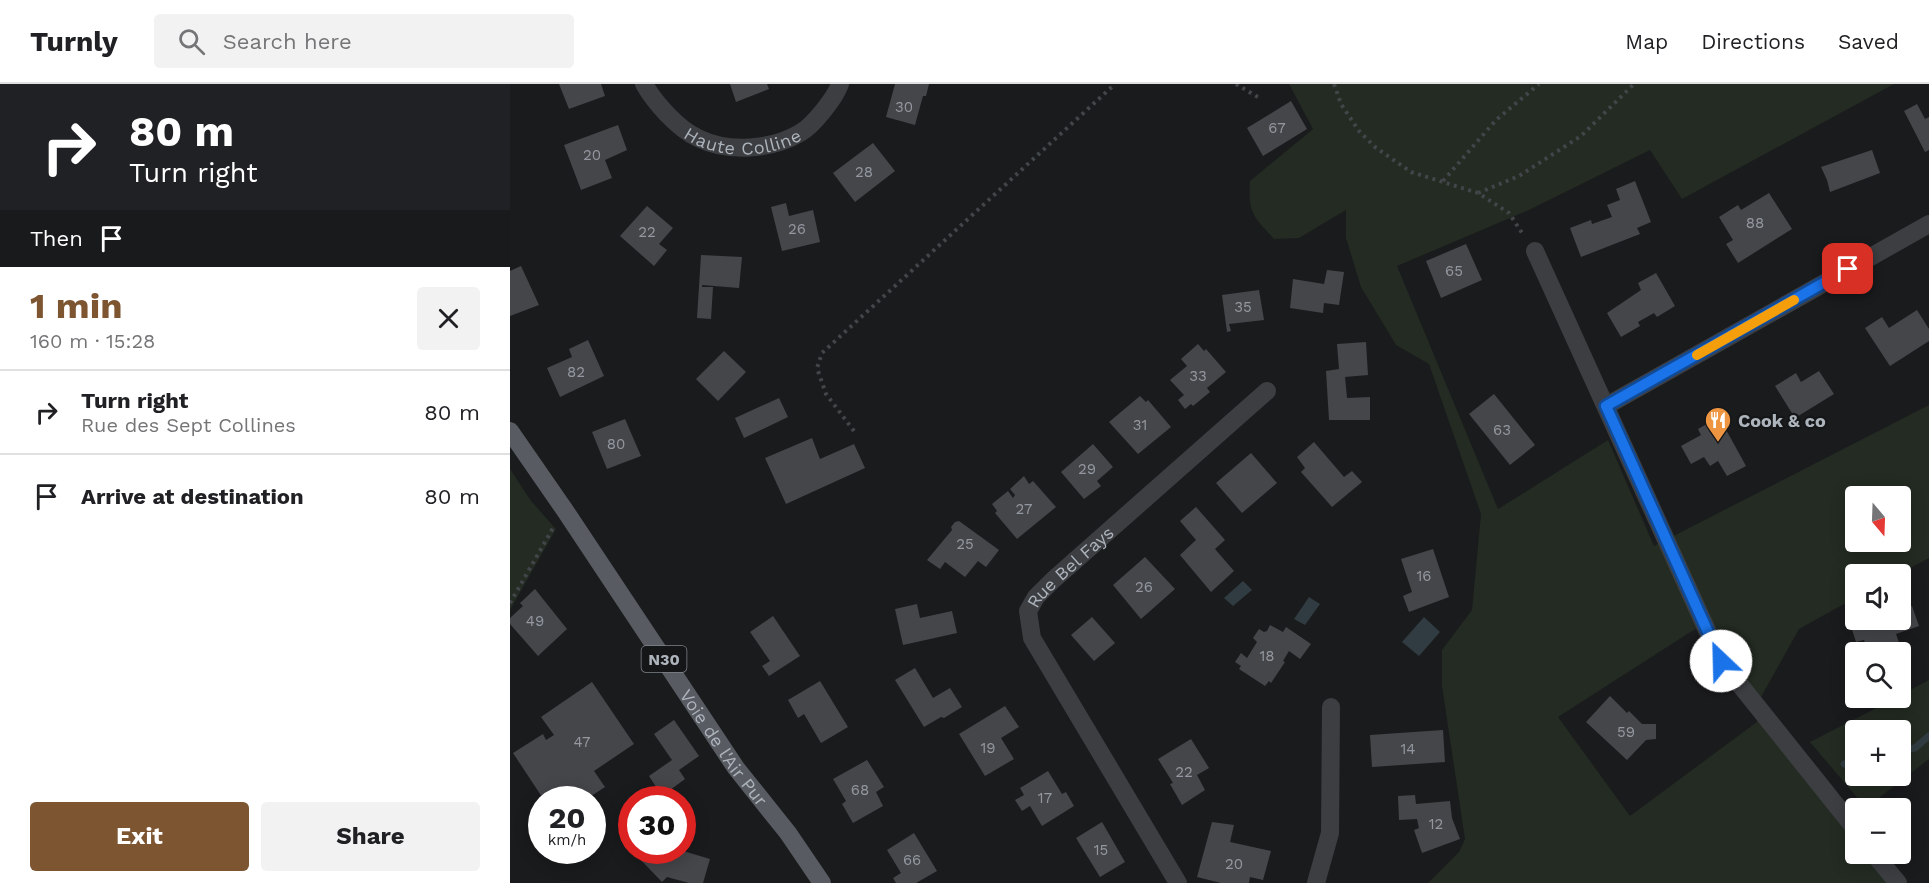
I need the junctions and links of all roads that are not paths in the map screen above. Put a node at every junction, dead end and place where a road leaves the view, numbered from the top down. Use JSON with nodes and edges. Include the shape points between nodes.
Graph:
{"nodes":[{"id":1,"x":644,"y":84,"type":"edge"},
{"id":2,"x":840,"y":84,"type":"edge"},
{"id":3,"x":1929,"y":224,"type":"edge"},
{"id":4,"x":1535,"y":250,"type":"road end"},
{"id":5,"x":1267,"y":391,"type":"dead end"},
{"id":6,"x":1606,"y":406,"type":"junction"},
{"id":7,"x":510,"y":431,"type":"edge"},
{"id":8,"x":1331,"y":706,"type":"dead end"},
{"id":9,"x":1845,"y":816,"type":"edge"},
{"id":10,"x":1882,"y":864,"type":"edge"},
{"id":11,"x":822,"y":883,"type":"edge"},
{"id":12,"x":1178,"y":883,"type":"edge"},
{"id":13,"x":1316,"y":883,"type":"edge"},
{"id":14,"x":1898,"y":883,"type":"edge"}],
"edges":[{"from":1,"to":2,"type":"street","name":"Haute Colline","via":[[679,127],[699,139],[750,147],[802,133]]},
{"from":3,"to":6,"type":"street"},
{"from":4,"to":6,"type":"street"},
{"from":5,"to":12,"type":"street","name":"Rue Bel Fays","via":[[1053,580],[1028,611],[1032,638]]},
{"from":6,"to":9,"type":"street","via":[[1721,661]]},
{"from":7,"to":11,"type":"main road","name":"Voie de l'Air Pur","number":"N30","via":[[736,768]]},
{"from":8,"to":13,"type":"street","via":[[1330,833]]},
{"from":10,"to":14,"type":"street"}]}
